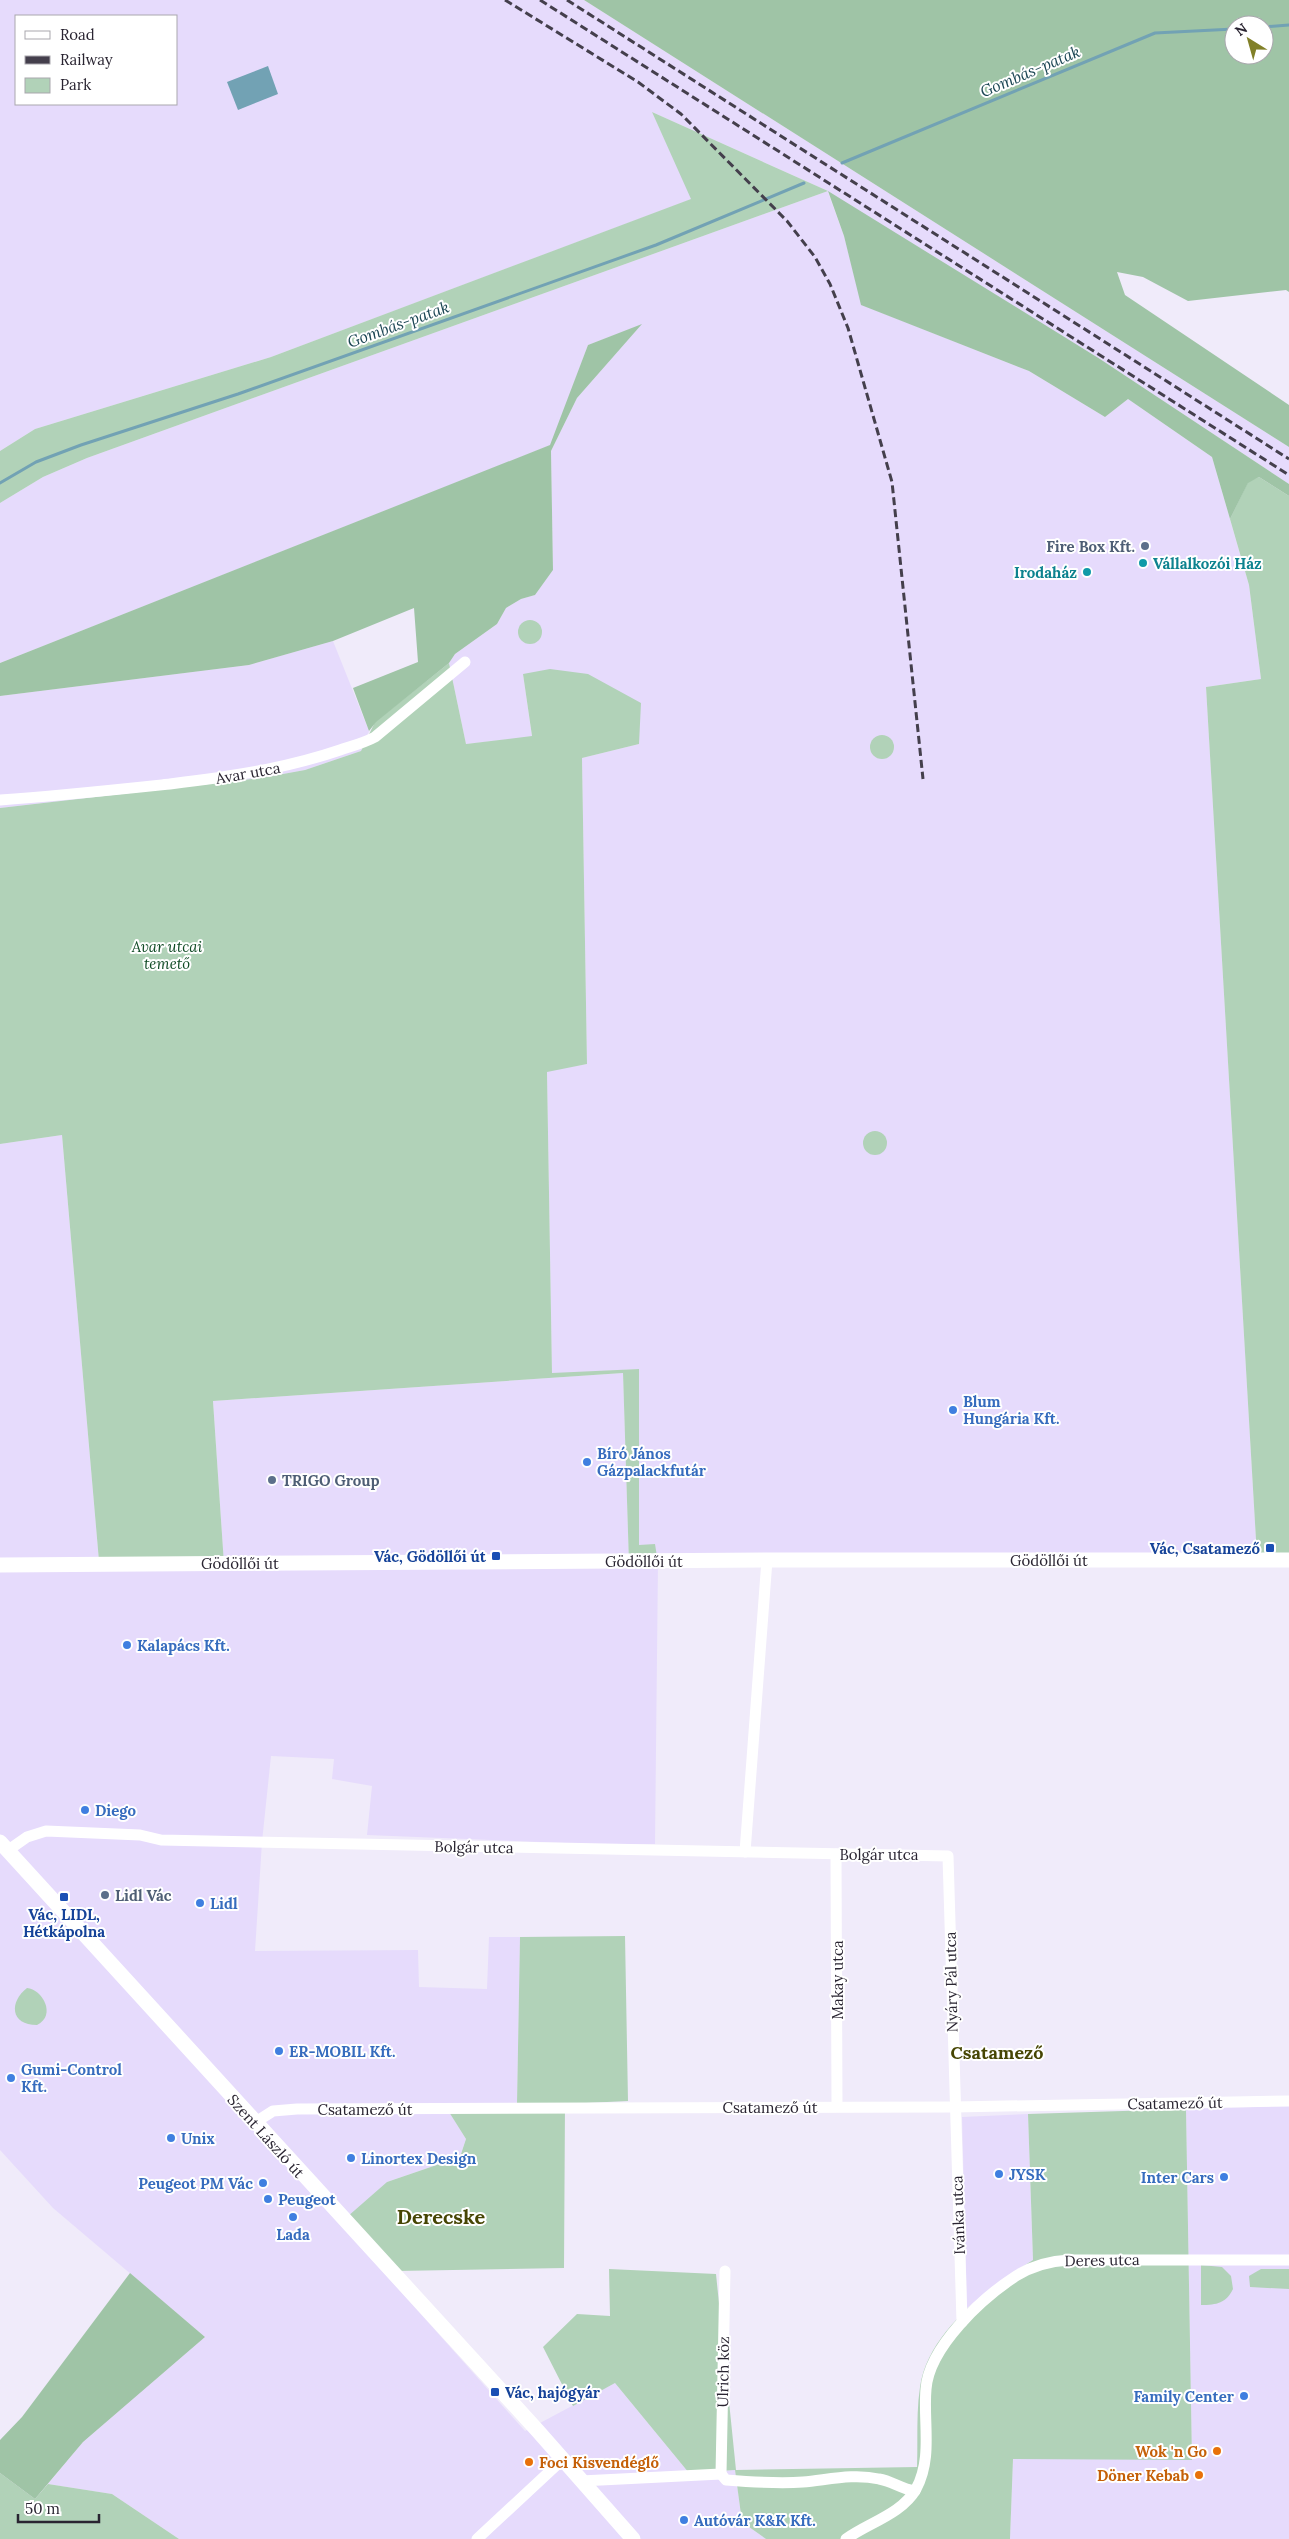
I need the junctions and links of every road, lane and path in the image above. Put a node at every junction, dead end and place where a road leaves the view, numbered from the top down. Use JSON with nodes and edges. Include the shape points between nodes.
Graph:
{"nodes":[{"id":1,"x":465,"y":662,"type":"dead end"},
{"id":2,"x":0,"y":800,"type":"edge"},
{"id":3,"x":767,"y":1560,"type":"junction"},
{"id":4,"x":1289,"y":1560,"type":"edge"},
{"id":5,"x":0,"y":1565,"type":"edge"},
{"id":6,"x":4,"y":1847,"type":"edge"},
{"id":7,"x":745,"y":1852,"type":"junction"},
{"id":8,"x":836,"y":1854,"type":"junction"},
{"id":9,"x":948,"y":1856,"type":"joint"},
{"id":10,"x":1289,"y":2101,"type":"edge"},
{"id":11,"x":838,"y":2106,"type":"junction"},
{"id":12,"x":954,"y":2107,"type":"junction"},
{"id":13,"x":254,"y":2123,"type":"junction"},
{"id":14,"x":1289,"y":2260,"type":"edge"},
{"id":15,"x":725,"y":2271,"type":"dead end"},
{"id":16,"x":962,"y":2322,"type":"junction"},
{"id":17,"x":562,"y":2460,"type":"junction"},
{"id":18,"x":721,"y":2474,"type":"junction"},
{"id":19,"x":581,"y":2481,"type":"junction"},
{"id":20,"x":915,"y":2491,"type":"junction"},
{"id":21,"x":477,"y":2539,"type":"edge"},
{"id":22,"x":634,"y":2539,"type":"edge"},
{"id":23,"x":846,"y":2539,"type":"edge"}],
"edges":[{"from":1,"to":2,"type":"street","name":"Avar utca","via":[[361,745],[275,770],[70,795]]},
{"from":3,"to":4,"type":"main road","name":"Gödöllői út"},
{"from":3,"to":5,"type":"main road","name":"Gödöllői út"},
{"from":3,"to":7,"type":"street"},
{"from":6,"to":7,"type":"street","name":"Bolgár utca","via":[[46,1832],[140,1835],[161,1840]]},
{"from":6,"to":13,"type":"main road","name":"Szent László út"},
{"from":7,"to":8,"type":"street","name":"Bolgár utca"},
{"from":8,"to":9,"type":"street","name":"Bolgár utca"},
{"from":8,"to":11,"type":"street","name":"Makay utca"},
{"from":9,"to":12,"type":"street","name":"Nyáry Pál utca"},
{"from":10,"to":12,"type":"street","name":"Csatamező út"},
{"from":11,"to":12,"type":"street","name":"Csatamező út"},
{"from":11,"to":13,"type":"street","name":"Csatamező út","via":[[297,2109],[273,2110]]},
{"from":12,"to":16,"type":"street","name":"Ivánka utca"},
{"from":13,"to":17,"type":"main road","name":"Szent László út"},
{"from":14,"to":16,"type":"street","name":"Deres utca","via":[[1050,2262],[1016,2276]]},
{"from":15,"to":18,"type":"street","name":"Ulrich köz"},
{"from":16,"to":20,"type":"street","name":"Deres utca","via":[[939,2353],[928,2376],[927,2449],[924,2474]]},
{"from":17,"to":19,"type":"main road","name":"Szent László út"},
{"from":17,"to":21,"type":"street"},
{"from":18,"to":19,"type":"street"},
{"from":18,"to":20,"type":"street","via":[[726,2480],[764,2483],[804,2482],[829,2477],[879,2478]]},
{"from":19,"to":22,"type":"main road","name":"Szent László út"},
{"from":20,"to":23,"type":"street","name":"Deres utca","via":[[896,2510]]}]}
